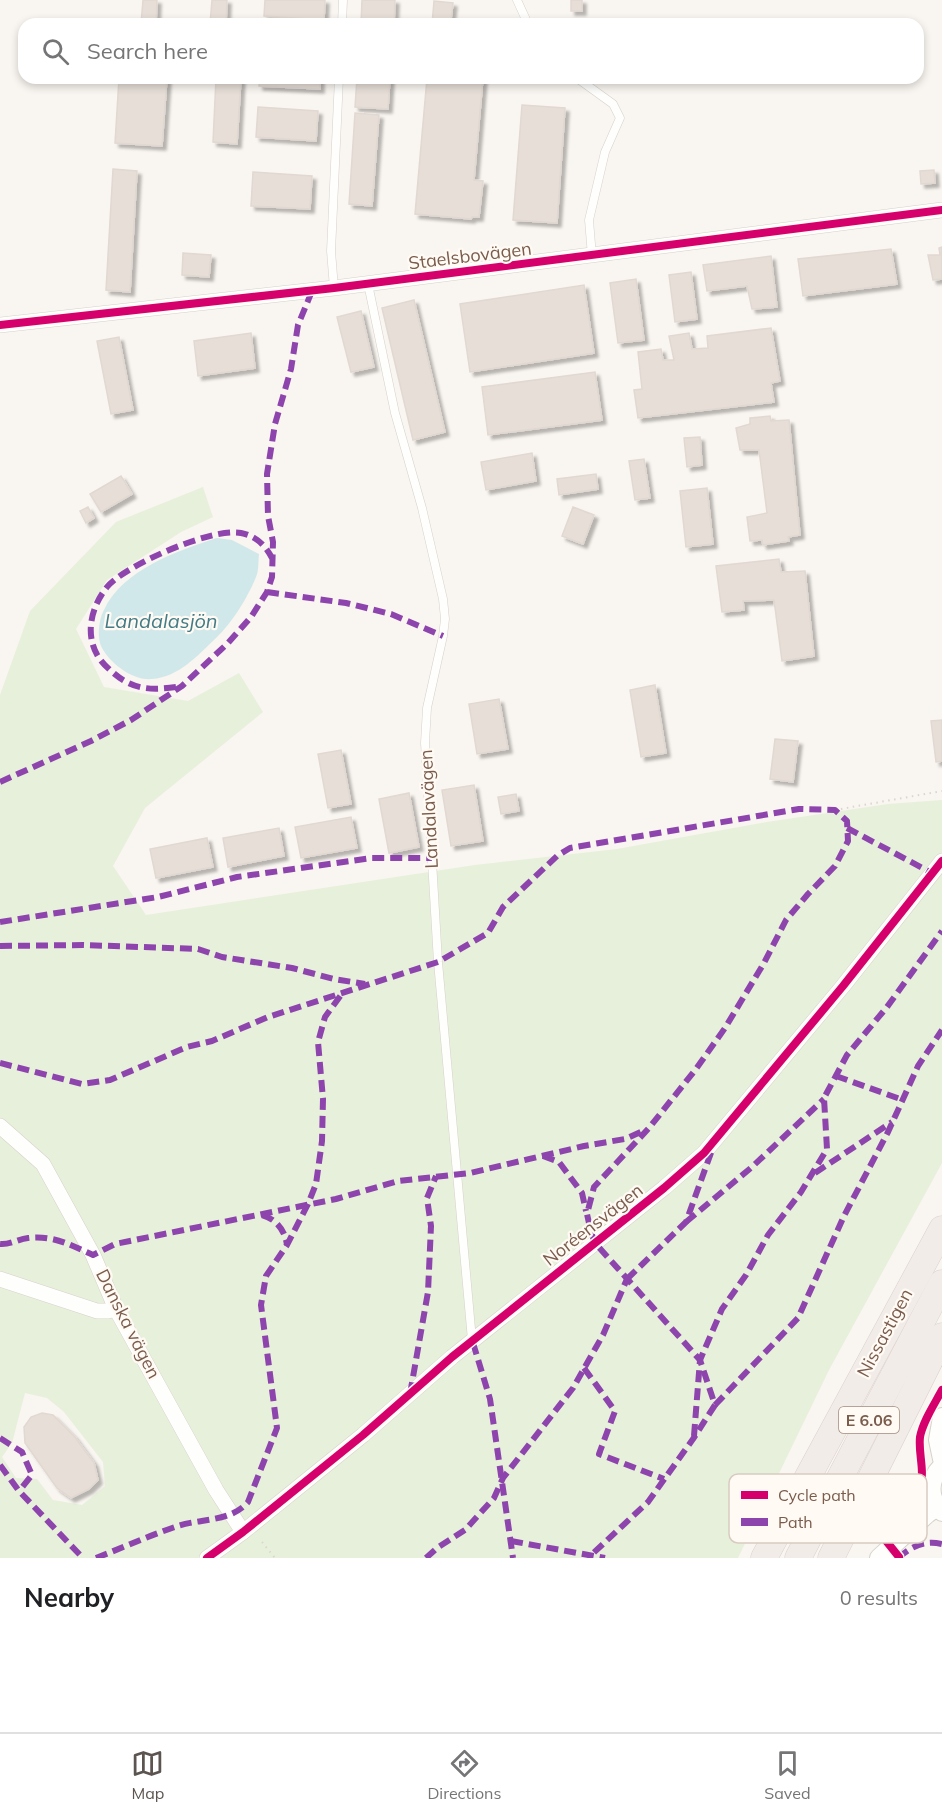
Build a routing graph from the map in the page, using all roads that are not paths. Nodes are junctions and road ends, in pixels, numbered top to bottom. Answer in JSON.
{"nodes":[{"id":1,"x":343,"y":0,"type":"edge"},
{"id":2,"x":517,"y":0,"type":"edge"},
{"id":3,"x":342,"y":18,"type":"edge"},
{"id":4,"x":525,"y":18,"type":"edge"},
{"id":5,"x":339,"y":84,"type":"edge"},
{"id":6,"x":586,"y":84,"type":"edge"},
{"id":7,"x":942,"y":210,"type":"edge"},
{"id":8,"x":592,"y":256,"type":"junction"},
{"id":9,"x":368,"y":284,"type":"junction"},
{"id":10,"x":334,"y":288,"type":"junction"},
{"id":11,"x":0,"y":325,"type":"edge"},
{"id":12,"x":942,"y":861,"type":"edge"},
{"id":13,"x":0,"y":1126,"type":"edge"},
{"id":14,"x":942,"y":1229,"type":"edge"},
{"id":15,"x":0,"y":1279,"type":"edge"},
{"id":16,"x":942,"y":1283,"type":"edge"},
{"id":17,"x":116,"y":1309,"type":"junction"},
{"id":18,"x":942,"y":1336,"type":"edge"},
{"id":19,"x":473,"y":1343,"type":"junction"},
{"id":20,"x":942,"y":1417,"type":"edge"},
{"id":21,"x":942,"y":1459,"type":"edge"},
{"id":22,"x":942,"y":1466,"type":"edge"},
{"id":23,"x":812,"y":1468,"type":"junction"},
{"id":24,"x":809,"y":1474,"type":"edge"},
{"id":25,"x":812,"y":1474,"type":"edge"},
{"id":26,"x":842,"y":1474,"type":"edge"},
{"id":27,"x":873,"y":1474,"type":"edge"},
{"id":28,"x":940,"y":1509,"type":"edge"},
{"id":29,"x":243,"y":1532,"type":"junction"},
{"id":30,"x":772,"y":1543,"type":"edge"},
{"id":31,"x":789,"y":1543,"type":"edge"},
{"id":32,"x":806,"y":1543,"type":"edge"},
{"id":33,"x":838,"y":1543,"type":"edge"},
{"id":34,"x":895,"y":1543,"type":"edge"},
{"id":35,"x":227,"y":1552,"type":"edge"},
{"id":36,"x":207,"y":1558,"type":"edge"},
{"id":37,"x":764,"y":1558,"type":"edge"},
{"id":38,"x":782,"y":1558,"type":"edge"},
{"id":39,"x":798,"y":1558,"type":"edge"},
{"id":40,"x":831,"y":1558,"type":"edge"},
{"id":41,"x":879,"y":1558,"type":"edge"}],
"edges":[{"from":1,"to":3,"type":"lane"},
{"from":2,"to":4,"type":"lane"},
{"from":5,"to":10,"type":"lane"},
{"from":6,"to":8,"type":"lane"},
{"from":7,"to":8,"type":"street","name":"Staelsbovägen"},
{"from":8,"to":9,"type":"street","name":"Staelsbovägen"},
{"from":9,"to":10,"type":"street","name":"Staelsbovägen"},
{"from":9,"to":19,"type":"lane","name":"Landalavägen"},
{"from":10,"to":11,"type":"street","name":"Staelsbovägen"},
{"from":12,"to":19,"type":"street","name":"Noréensvägen"},
{"from":13,"to":17,"type":"street","name":"Danska vägen"},
{"from":14,"to":23,"type":"highway","name":"Nissastigen","number":"E 6.06"},
{"from":15,"to":17,"type":"street"},
{"from":16,"to":26,"type":"highway","number":"E 6.06"},
{"from":17,"to":29,"type":"street","name":"Danska vägen"},
{"from":18,"to":27,"type":"highway","number":"E 6.06"},
{"from":19,"to":29,"type":"street","name":"Noréensvägen"},
{"from":20,"to":21,"type":"street"},
{"from":22,"to":28,"type":"street"},
{"from":23,"to":24,"type":"highway","number":"E 6.06"},
{"from":23,"to":25,"type":"highway"},
{"from":29,"to":35,"type":"street","name":"Noréensvägen"},
{"from":30,"to":37,"type":"highway","number":"E 6.06"},
{"from":31,"to":38,"type":"highway"},
{"from":32,"to":39,"type":"highway","number":"E 6.06"},
{"from":33,"to":40,"type":"highway","number":"E 6.06"},
{"from":34,"to":41,"type":"street"},
{"from":35,"to":36,"type":"street","name":"Noréensvägen"}]}
